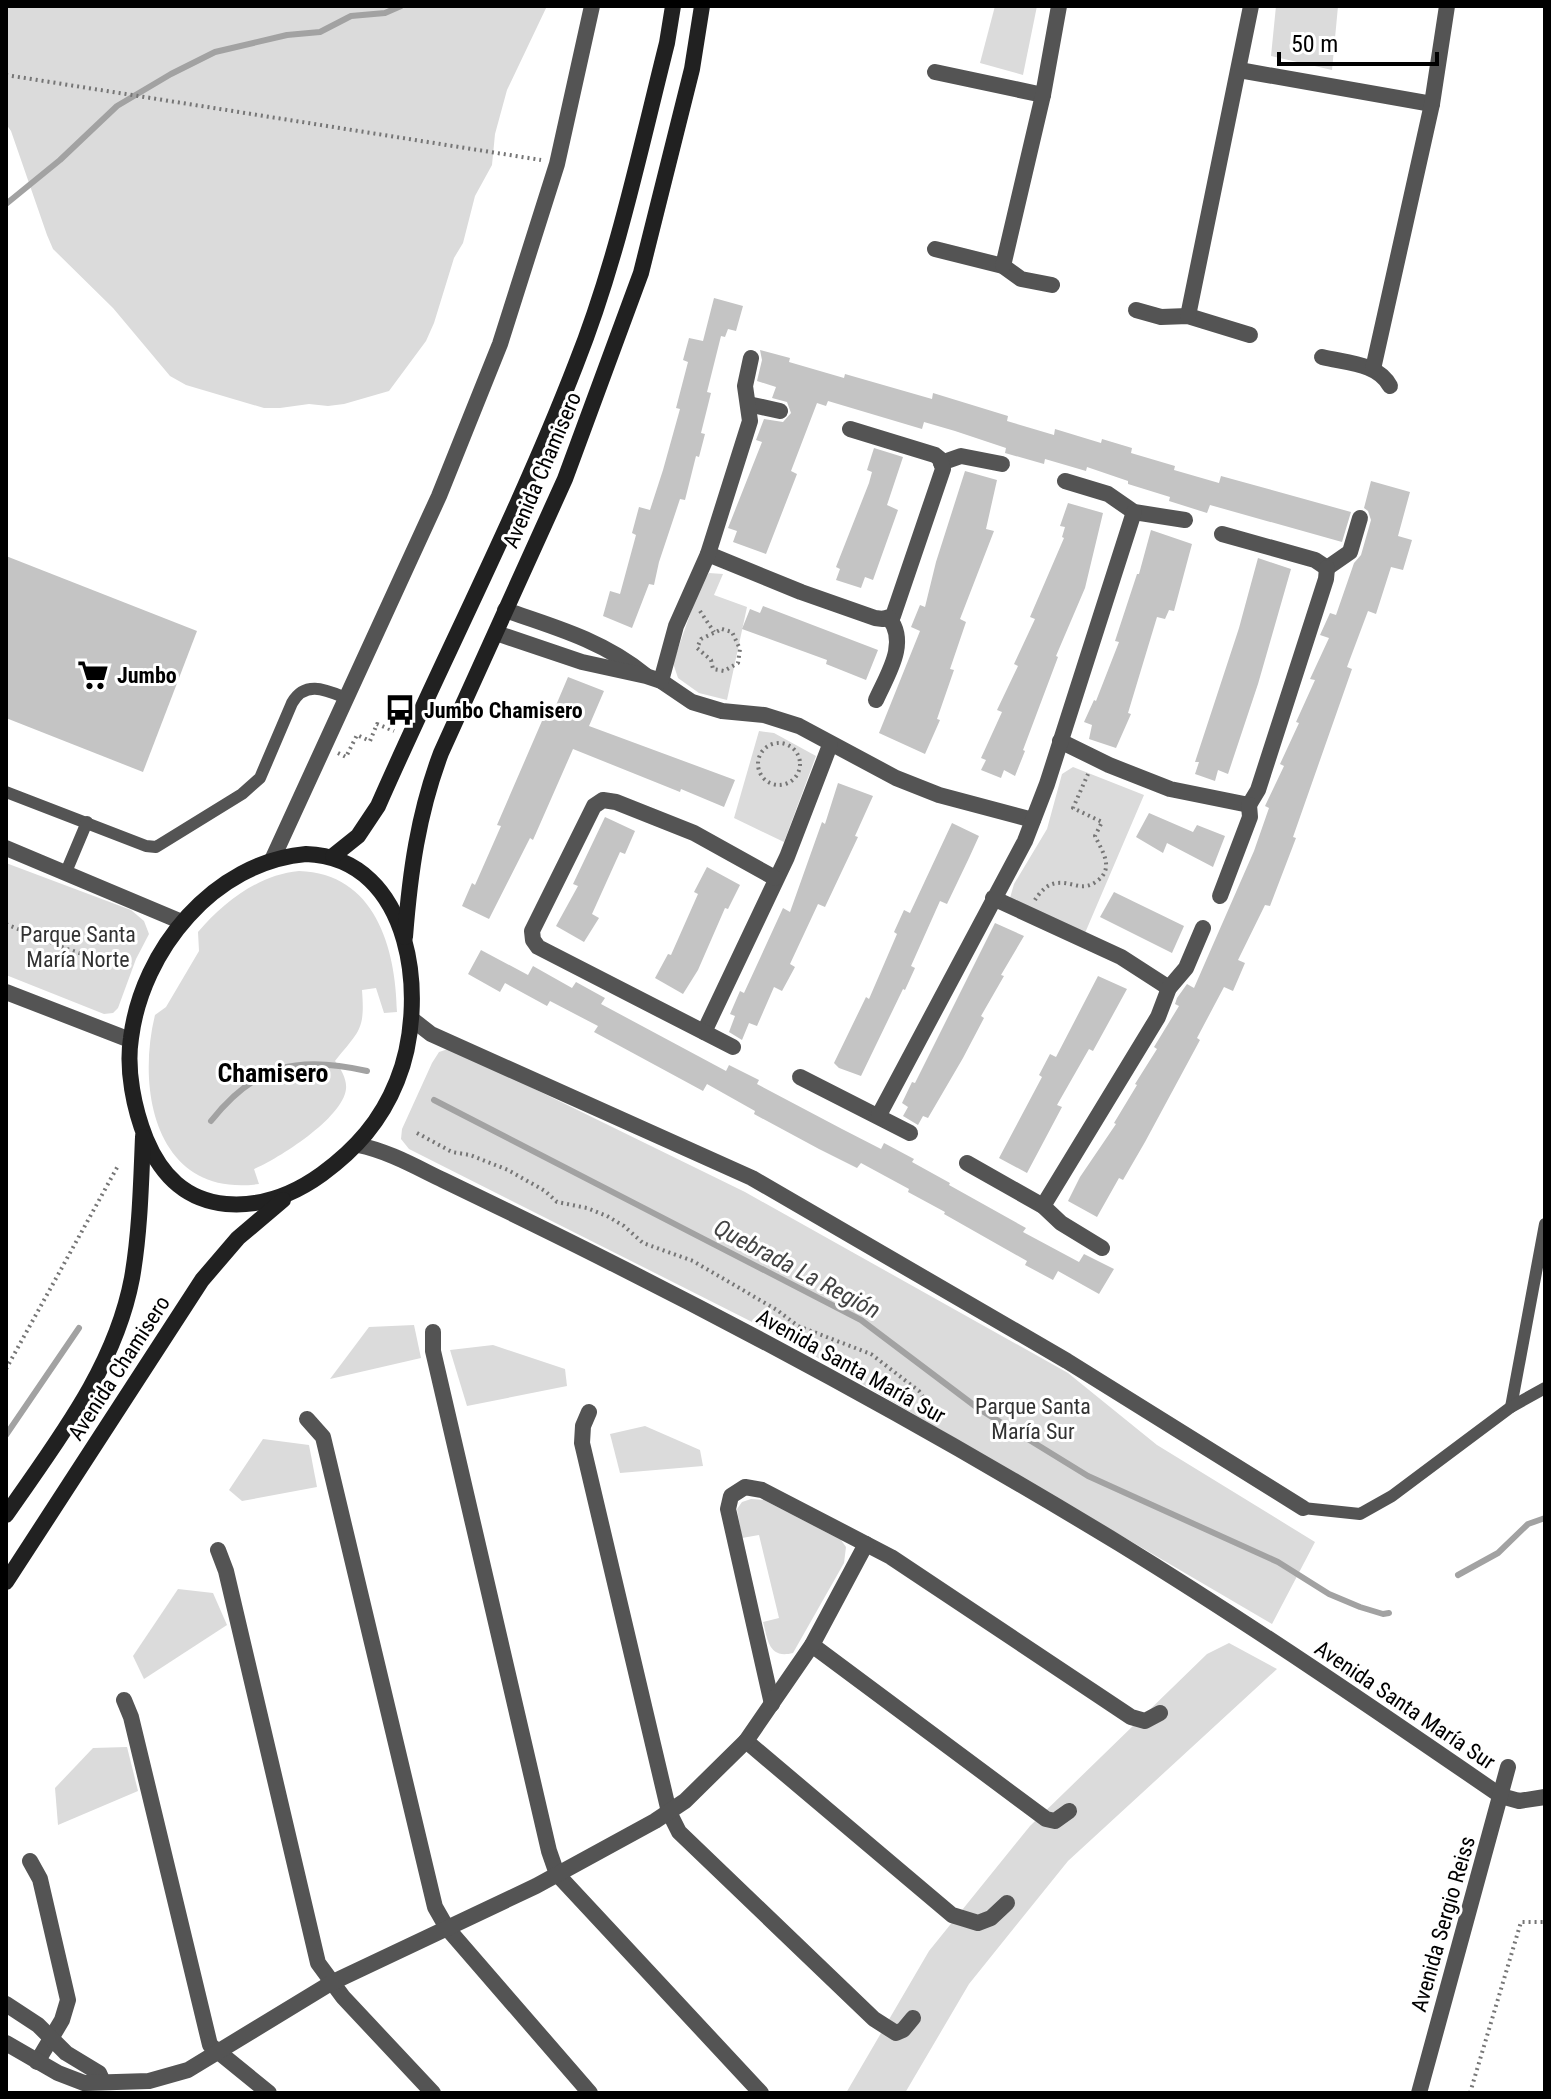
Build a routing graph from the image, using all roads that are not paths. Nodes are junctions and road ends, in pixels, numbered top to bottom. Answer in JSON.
{"nodes":[{"id":1,"x":592,"y":6,"type":"edge"},
{"id":2,"x":673,"y":6,"type":"edge"},
{"id":3,"x":702,"y":6,"type":"edge"},
{"id":4,"x":1059,"y":6,"type":"edge"},
{"id":5,"x":1251,"y":6,"type":"edge"},
{"id":6,"x":1447,"y":6,"type":"edge"},
{"id":7,"x":1239,"y":70,"type":"junction"},
{"id":8,"x":935,"y":72,"type":"dead end"},
{"id":9,"x":1043,"y":95,"type":"junction"},
{"id":10,"x":1432,"y":104,"type":"junction"},
{"id":11,"x":935,"y":249,"type":"dead end"},
{"id":12,"x":1003,"y":266,"type":"junction"},
{"id":13,"x":1052,"y":285,"type":"dead end"},
{"id":14,"x":1136,"y":310,"type":"dead end"},
{"id":15,"x":1188,"y":316,"type":"junction"},
{"id":16,"x":1250,"y":335,"type":"dead end"},
{"id":17,"x":1322,"y":357,"type":"dead end"},
{"id":18,"x":751,"y":358,"type":"dead end"},
{"id":19,"x":1373,"y":369,"type":"junction"},
{"id":20,"x":1390,"y":386,"type":"dead end"},
{"id":21,"x":748,"y":404,"type":"junction"},
{"id":22,"x":780,"y":411,"type":"dead end"},
{"id":23,"x":850,"y":429,"type":"dead end"},
{"id":24,"x":941,"y":463,"type":"junction"},
{"id":25,"x":1002,"y":464,"type":"dead end"},
{"id":26,"x":1065,"y":481,"type":"dead end"},
{"id":27,"x":1134,"y":512,"type":"junction"},
{"id":28,"x":1360,"y":518,"type":"dead end"},
{"id":29,"x":1185,"y":520,"type":"dead end"},
{"id":30,"x":1222,"y":534,"type":"dead end"},
{"id":31,"x":708,"y":554,"type":"junction"},
{"id":32,"x":1327,"y":568,"type":"junction"},
{"id":33,"x":505,"y":610,"type":"junction"},
{"id":34,"x":889,"y":618,"type":"junction"},
{"id":35,"x":496,"y":633,"type":"junction"},
{"id":36,"x":654,"y":678,"type":"junction"},
{"id":37,"x":346,"y":698,"type":"junction"},
{"id":38,"x":876,"y":700,"type":"dead end"},
{"id":39,"x":1060,"y":741,"type":"junction"},
{"id":40,"x":830,"y":745,"type":"junction"},
{"id":41,"x":6,"y":792,"type":"edge"},
{"id":42,"x":1249,"y":805,"type":"junction"},
{"id":43,"x":1033,"y":820,"type":"junction"},
{"id":44,"x":87,"y":822,"type":"junction"},
{"id":45,"x":6,"y":848,"type":"edge"},
{"id":46,"x":333,"y":856,"type":"junction"},
{"id":47,"x":272,"y":860,"type":"junction"},
{"id":48,"x":66,"y":872,"type":"junction"},
{"id":49,"x":775,"y":878,"type":"junction"},
{"id":50,"x":1220,"y":896,"type":"dead end"},
{"id":51,"x":993,"y":898,"type":"junction"},
{"id":52,"x":182,"y":922,"type":"junction"},
{"id":53,"x":1203,"y":928,"type":"dead end"},
{"id":54,"x":405,"y":943,"type":"junction"},
{"id":55,"x":1169,"y":988,"type":"junction"},
{"id":56,"x":6,"y":992,"type":"edge"},
{"id":57,"x":413,"y":1020,"type":"junction"},
{"id":58,"x":704,"y":1032,"type":"junction"},
{"id":59,"x":130,"y":1040,"type":"junction"},
{"id":60,"x":733,"y":1047,"type":"dead end"},
{"id":61,"x":800,"y":1077,"type":"dead end"},
{"id":62,"x":879,"y":1115,"type":"junction"},
{"id":63,"x":143,"y":1131,"type":"junction"},
{"id":64,"x":910,"y":1133,"type":"dead end"},
{"id":65,"x":358,"y":1145,"type":"junction"},
{"id":66,"x":967,"y":1163,"type":"dead end"},
{"id":67,"x":289,"y":1195,"type":"junction"},
{"id":68,"x":1043,"y":1206,"type":"junction"},
{"id":69,"x":1545,"y":1224,"type":"edge"},
{"id":70,"x":1102,"y":1248,"type":"dead end"},
{"id":71,"x":433,"y":1332,"type":"dead end"},
{"id":72,"x":1545,"y":1388,"type":"edge"},
{"id":73,"x":1511,"y":1407,"type":"junction"},
{"id":74,"x":589,"y":1412,"type":"dead end"},
{"id":75,"x":307,"y":1419,"type":"dead end"},
{"id":76,"x":1303,"y":1508,"type":"joint"},
{"id":77,"x":6,"y":1515,"type":"edge"},
{"id":78,"x":866,"y":1544,"type":"junction"},
{"id":79,"x":218,"y":1550,"type":"dead end"},
{"id":80,"x":6,"y":1582,"type":"edge"},
{"id":81,"x":812,"y":1645,"type":"junction"},
{"id":82,"x":124,"y":1700,"type":"dead end"},
{"id":83,"x":772,"y":1704,"type":"junction"},
{"id":84,"x":1160,"y":1713,"type":"dead end"},
{"id":85,"x":746,"y":1741,"type":"junction"},
{"id":86,"x":1508,"y":1767,"type":"dead end"},
{"id":87,"x":1501,"y":1796,"type":"junction"},
{"id":88,"x":1545,"y":1797,"type":"edge"},
{"id":89,"x":1069,"y":1811,"type":"dead end"},
{"id":90,"x":669,"y":1812,"type":"junction"},
{"id":91,"x":30,"y":1861,"type":"dead end"},
{"id":92,"x":557,"y":1874,"type":"junction"},
{"id":93,"x":1007,"y":1903,"type":"dead end"},
{"id":94,"x":447,"y":1928,"type":"junction"},
{"id":95,"x":331,"y":1983,"type":"junction"},
{"id":96,"x":6,"y":2004,"type":"edge"},
{"id":97,"x":913,"y":2018,"type":"dead end"},
{"id":98,"x":51,"y":2038,"type":"junction"},
{"id":99,"x":6,"y":2043,"type":"edge"},
{"id":100,"x":218,"y":2054,"type":"junction"},
{"id":101,"x":37,"y":2062,"type":"junction"},
{"id":102,"x":112,"y":2086,"type":"edge"},
{"id":103,"x":269,"y":2093,"type":"edge"},
{"id":104,"x":433,"y":2093,"type":"edge"},
{"id":105,"x":590,"y":2093,"type":"edge"},
{"id":106,"x":761,"y":2093,"type":"edge"},
{"id":107,"x":1419,"y":2093,"type":"edge"}],
"edges":[{"from":1,"to":37,"type":"street"},
{"from":2,"to":46,"type":"street","name":"Avenida Chamisero"},
{"from":3,"to":33,"type":"street","name":"Avenida Chamisero"},
{"from":4,"to":9,"type":"street"},
{"from":5,"to":7,"type":"street"},
{"from":6,"to":10,"type":"street"},
{"from":7,"to":10,"type":"street"},
{"from":7,"to":15,"type":"street"},
{"from":8,"to":9,"type":"street"},
{"from":9,"to":12,"type":"street"},
{"from":10,"to":19,"type":"street"},
{"from":11,"to":12,"type":"street"},
{"from":12,"to":13,"type":"street"},
{"from":14,"to":15,"type":"street"},
{"from":15,"to":16,"type":"street"},
{"from":17,"to":19,"type":"street"},
{"from":18,"to":21,"type":"street"},
{"from":19,"to":20,"type":"street"},
{"from":21,"to":22,"type":"street"},
{"from":21,"to":31,"type":"street"},
{"from":23,"to":24,"type":"street"},
{"from":24,"to":25,"type":"street"},
{"from":24,"to":34,"type":"street"},
{"from":26,"to":27,"type":"street"},
{"from":27,"to":29,"type":"street"},
{"from":27,"to":39,"type":"street"},
{"from":28,"to":32,"type":"street"},
{"from":30,"to":32,"type":"street"},
{"from":31,"to":34,"type":"street"},
{"from":31,"to":36,"type":"street"},
{"from":32,"to":42,"type":"street"},
{"from":33,"to":35,"type":"street","name":"Avenida Chamisero"},
{"from":33,"to":36,"type":"street"},
{"from":34,"to":38,"type":"street"},
{"from":35,"to":36,"type":"street"},
{"from":35,"to":54,"type":"street","name":"Avenida Chamisero"},
{"from":36,"to":40,"type":"street"},
{"from":37,"to":44,"type":"lane"},
{"from":37,"to":47,"type":"street"},
{"from":39,"to":42,"type":"street"},
{"from":39,"to":43,"type":"street"},
{"from":40,"to":43,"type":"street"},
{"from":40,"to":49,"type":"street"},
{"from":41,"to":44,"type":"lane"},
{"from":42,"to":50,"type":"street"},
{"from":43,"to":51,"type":"street"},
{"from":44,"to":48,"type":"lane"},
{"from":45,"to":48,"type":"street"},
{"from":46,"to":47,"type":"street"},
{"from":46,"to":54,"type":"street"},
{"from":47,"to":52,"type":"street"},
{"from":48,"to":52,"type":"street"},
{"from":49,"to":58,"type":"street"},
{"from":49,"to":58,"type":"street"},
{"from":51,"to":55,"type":"street"},
{"from":51,"to":62,"type":"street"},
{"from":52,"to":59,"type":"street"},
{"from":53,"to":55,"type":"street"},
{"from":54,"to":57,"type":"street"},
{"from":55,"to":68,"type":"street"},
{"from":56,"to":59,"type":"street"},
{"from":57,"to":65,"type":"street"},
{"from":57,"to":76,"type":"street"},
{"from":58,"to":60,"type":"street"},
{"from":59,"to":63,"type":"street"},
{"from":61,"to":62,"type":"street"},
{"from":62,"to":64,"type":"street"},
{"from":63,"to":67,"type":"street"},
{"from":63,"to":77,"type":"street","name":"Avenida Chamisero"},
{"from":65,"to":67,"type":"street"},
{"from":65,"to":87,"type":"street","name":"Avenida Santa María Sur"},
{"from":66,"to":68,"type":"street"},
{"from":67,"to":80,"type":"street","name":"Avenida Chamisero"},
{"from":68,"to":70,"type":"street"},
{"from":69,"to":73,"type":"lane"},
{"from":71,"to":92,"type":"street"},
{"from":72,"to":73,"type":"lane"},
{"from":73,"to":76,"type":"lane"},
{"from":74,"to":90,"type":"street"},
{"from":75,"to":94,"type":"street"},
{"from":78,"to":81,"type":"street"},
{"from":78,"to":83,"type":"street"},
{"from":78,"to":84,"type":"street"},
{"from":79,"to":95,"type":"street"},
{"from":81,"to":83,"type":"street"},
{"from":81,"to":89,"type":"street"},
{"from":82,"to":100,"type":"street"},
{"from":83,"to":85,"type":"street"},
{"from":85,"to":90,"type":"street"},
{"from":85,"to":93,"type":"street"},
{"from":86,"to":87,"type":"street","name":"Avenida Sergio Reiss"},
{"from":87,"to":88,"type":"street"},
{"from":87,"to":107,"type":"street","name":"Avenida Sergio Reiss"},
{"from":90,"to":92,"type":"street"},
{"from":90,"to":97,"type":"street"},
{"from":91,"to":98,"type":"street"},
{"from":92,"to":94,"type":"street"},
{"from":92,"to":106,"type":"street"},
{"from":94,"to":95,"type":"street"},
{"from":94,"to":105,"type":"street"},
{"from":95,"to":100,"type":"street"},
{"from":95,"to":104,"type":"street"},
{"from":96,"to":98,"type":"street"},
{"from":98,"to":101,"type":"street"},
{"from":98,"to":102,"type":"street"},
{"from":99,"to":101,"type":"street"},
{"from":100,"to":102,"type":"street"},
{"from":100,"to":103,"type":"street"},
{"from":101,"to":102,"type":"street"}]}
